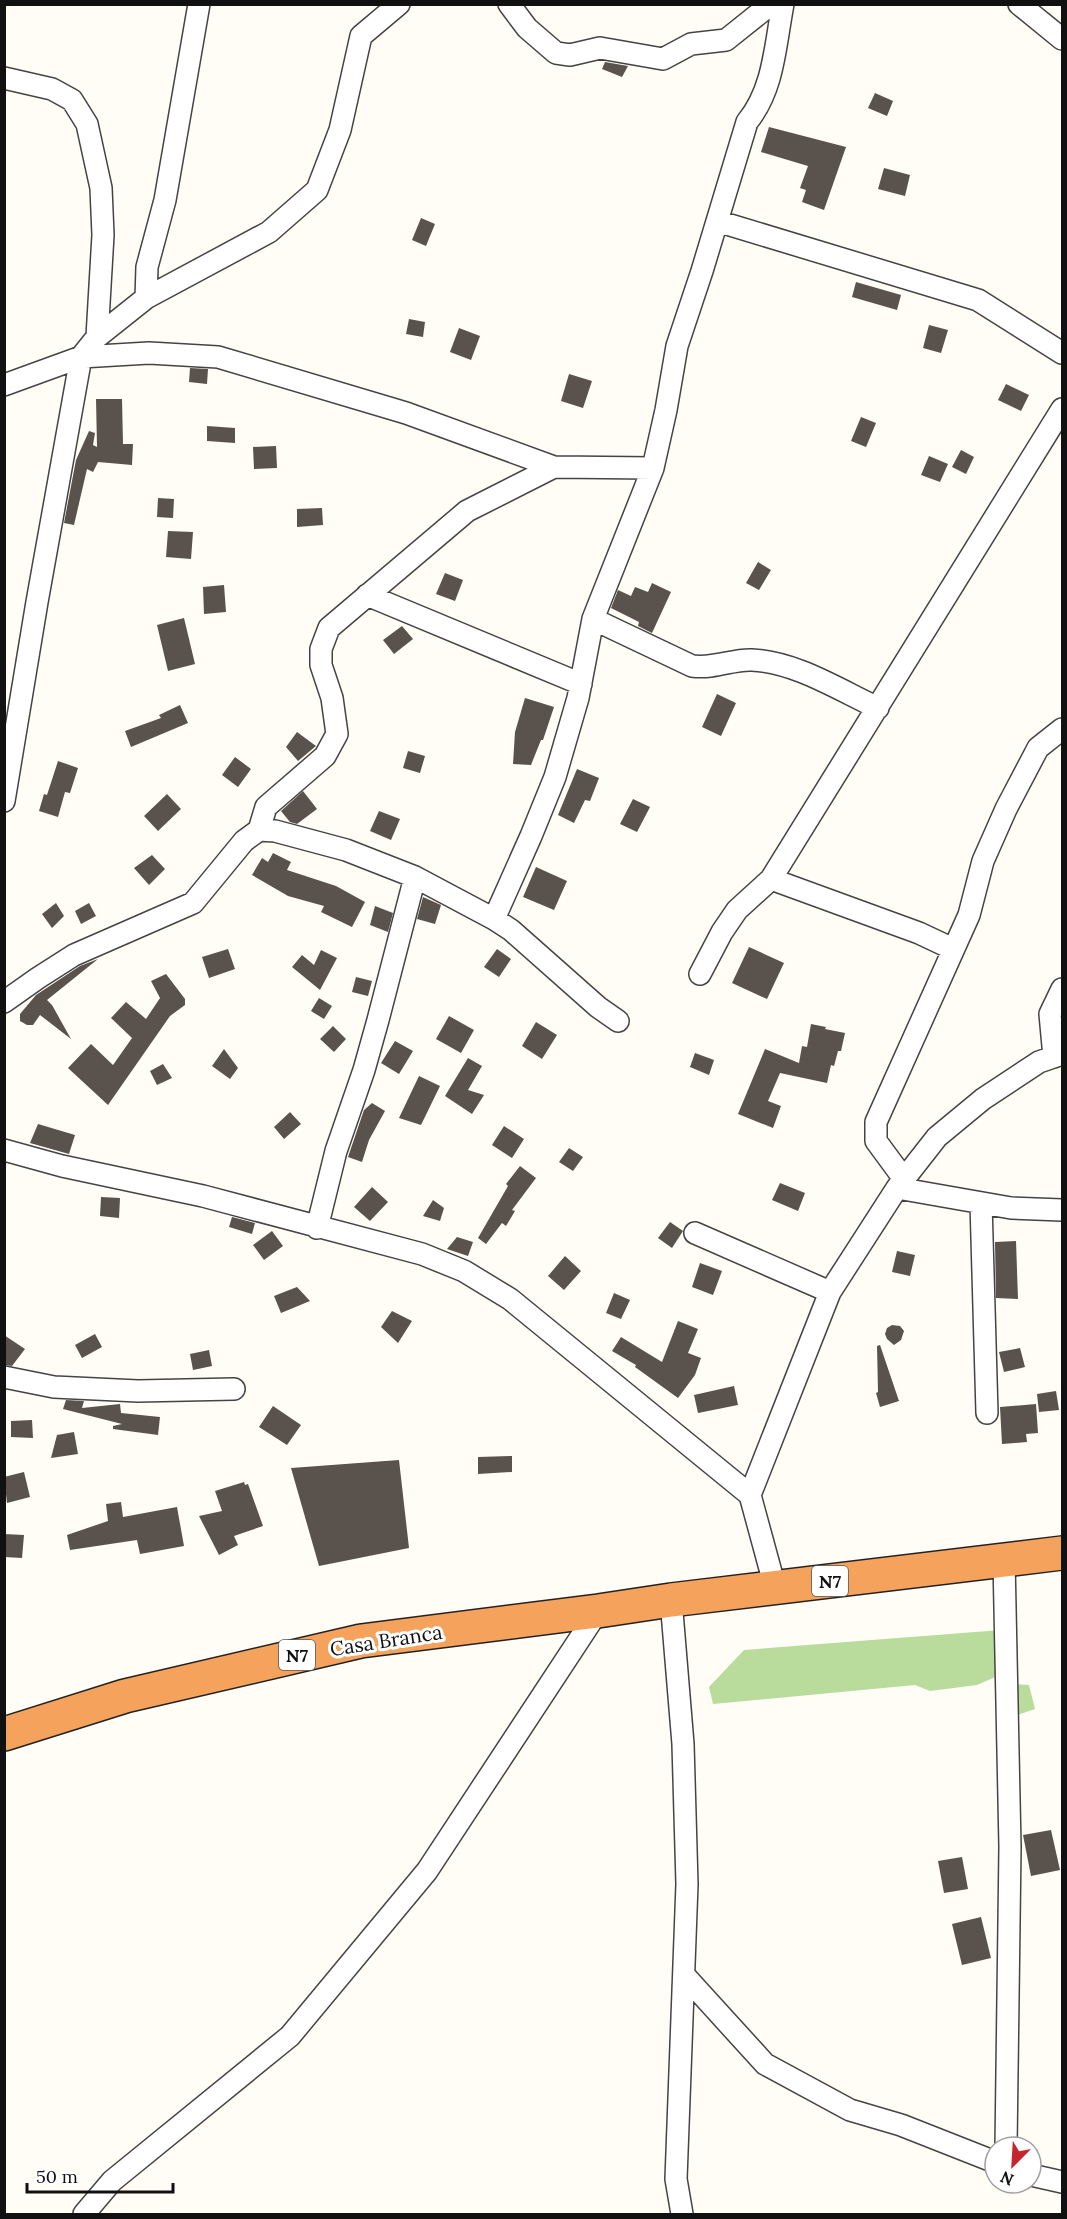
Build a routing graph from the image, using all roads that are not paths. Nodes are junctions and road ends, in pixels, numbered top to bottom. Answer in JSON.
{"nodes":[{"id":1,"x":199,"y":4,"type":"edge"},
{"id":2,"x":399,"y":4,"type":"edge"},
{"id":3,"x":509,"y":4,"type":"edge"},
{"id":4,"x":771,"y":4,"type":"edge"},
{"id":5,"x":783,"y":4,"type":"edge"},
{"id":6,"x":1019,"y":4,"type":"edge"},
{"id":7,"x":1062,"y":39,"type":"edge"},
{"id":8,"x":4,"y":78,"type":"edge"},
{"id":9,"x":717,"y":221,"type":"junction"},
{"id":10,"x":146,"y":298,"type":"junction"},
{"id":11,"x":97,"y":337,"type":"junction"},
{"id":12,"x":1062,"y":353,"type":"edge"},
{"id":13,"x":81,"y":357,"type":"junction"},
{"id":14,"x":4,"y":385,"type":"edge"},
{"id":15,"x":1062,"y":409,"type":"edge"},
{"id":16,"x":554,"y":467,"type":"junction"},
{"id":17,"x":653,"y":468,"type":"junction"},
{"id":18,"x":367,"y":595,"type":"junction"},
{"id":19,"x":593,"y":619,"type":"junction"},
{"id":20,"x":581,"y":684,"type":"junction"},
{"id":21,"x":878,"y":708,"type":"junction"},
{"id":22,"x":1062,"y":729,"type":"edge"},
{"id":23,"x":4,"y":801,"type":"edge"},
{"id":24,"x":259,"y":830,"type":"junction"},
{"id":25,"x":415,"y":877,"type":"junction"},
{"id":26,"x":771,"y":879,"type":"junction"},
{"id":27,"x":494,"y":919,"type":"junction"},
{"id":28,"x":953,"y":949,"type":"junction"},
{"id":29,"x":700,"y":974,"type":"dead end"},
{"id":30,"x":1062,"y":988,"type":"edge"},
{"id":31,"x":4,"y":1002,"type":"edge"},
{"id":32,"x":618,"y":1021,"type":"dead end"},
{"id":33,"x":1058,"y":1056,"type":"edge"},
{"id":34,"x":4,"y":1150,"type":"edge"},
{"id":35,"x":900,"y":1184,"type":"junction"},
{"id":36,"x":981,"y":1203,"type":"junction"},
{"id":37,"x":1062,"y":1210,"type":"edge"},
{"id":38,"x":317,"y":1228,"type":"junction"},
{"id":39,"x":695,"y":1233,"type":"dead end"},
{"id":40,"x":830,"y":1292,"type":"junction"},
{"id":41,"x":4,"y":1377,"type":"edge"},
{"id":42,"x":234,"y":1389,"type":"dead end"},
{"id":43,"x":987,"y":1413,"type":"dead end"},
{"id":44,"x":750,"y":1495,"type":"junction"},
{"id":45,"x":1056,"y":1558,"type":"edge"},
{"id":46,"x":1004,"y":1560,"type":"junction"},
{"id":47,"x":775,"y":1587,"type":"junction"},
{"id":48,"x":671,"y":1600,"type":"junction"},
{"id":49,"x":598,"y":1611,"type":"junction"},
{"id":50,"x":4,"y":1734,"type":"edge"},
{"id":51,"x":685,"y":1976,"type":"junction"},
{"id":52,"x":1006,"y":2135,"type":"edge"},
{"id":53,"x":983,"y":2157,"type":"edge"},
{"id":54,"x":1043,"y":2178,"type":"edge"},
{"id":55,"x":1062,"y":2182,"type":"edge"},
{"id":56,"x":84,"y":2214,"type":"edge"},
{"id":57,"x":682,"y":2214,"type":"edge"}],
"edges":[{"from":1,"to":10,"type":"street"},
{"from":2,"to":10,"type":"street"},
{"from":3,"to":4,"type":"street"},
{"from":5,"to":9,"type":"street"},
{"from":6,"to":7,"type":"street"},
{"from":8,"to":11,"type":"street"},
{"from":9,"to":12,"type":"street"},
{"from":9,"to":17,"type":"street"},
{"from":10,"to":11,"type":"street"},
{"from":11,"to":13,"type":"street"},
{"from":13,"to":14,"type":"street"},
{"from":13,"to":16,"type":"street"},
{"from":13,"to":23,"type":"street"},
{"from":15,"to":21,"type":"street"},
{"from":16,"to":17,"type":"street"},
{"from":16,"to":18,"type":"street"},
{"from":17,"to":19,"type":"street"},
{"from":18,"to":20,"type":"street"},
{"from":18,"to":24,"type":"street"},
{"from":19,"to":20,"type":"street"},
{"from":19,"to":21,"type":"street"},
{"from":20,"to":27,"type":"street"},
{"from":21,"to":26,"type":"street"},
{"from":22,"to":28,"type":"street"},
{"from":24,"to":25,"type":"street"},
{"from":24,"to":31,"type":"street"},
{"from":25,"to":27,"type":"street"},
{"from":25,"to":38,"type":"street"},
{"from":26,"to":28,"type":"street"},
{"from":26,"to":29,"type":"street"},
{"from":27,"to":32,"type":"street"},
{"from":28,"to":35,"type":"street"},
{"from":30,"to":33,"type":"street"},
{"from":33,"to":35,"type":"street"},
{"from":34,"to":38,"type":"street"},
{"from":35,"to":36,"type":"street"},
{"from":35,"to":40,"type":"street"},
{"from":36,"to":37,"type":"street"},
{"from":36,"to":43,"type":"street"},
{"from":38,"to":44,"type":"street"},
{"from":39,"to":40,"type":"street"},
{"from":40,"to":44,"type":"street"},
{"from":41,"to":42,"type":"street"},
{"from":44,"to":47,"type":"street"},
{"from":45,"to":46,"type":"highway","number":"N7"},
{"from":46,"to":47,"type":"highway","number":"N7"},
{"from":46,"to":52,"type":"street"},
{"from":47,"to":48,"type":"highway","number":"N7"},
{"from":48,"to":49,"type":"highway","number":"N7"},
{"from":48,"to":51,"type":"street"},
{"from":49,"to":50,"type":"highway","name":"Casa Branca","number":"N7"},
{"from":49,"to":56,"type":"street"},
{"from":51,"to":53,"type":"street"},
{"from":51,"to":57,"type":"street"},
{"from":54,"to":55,"type":"street"}]}
